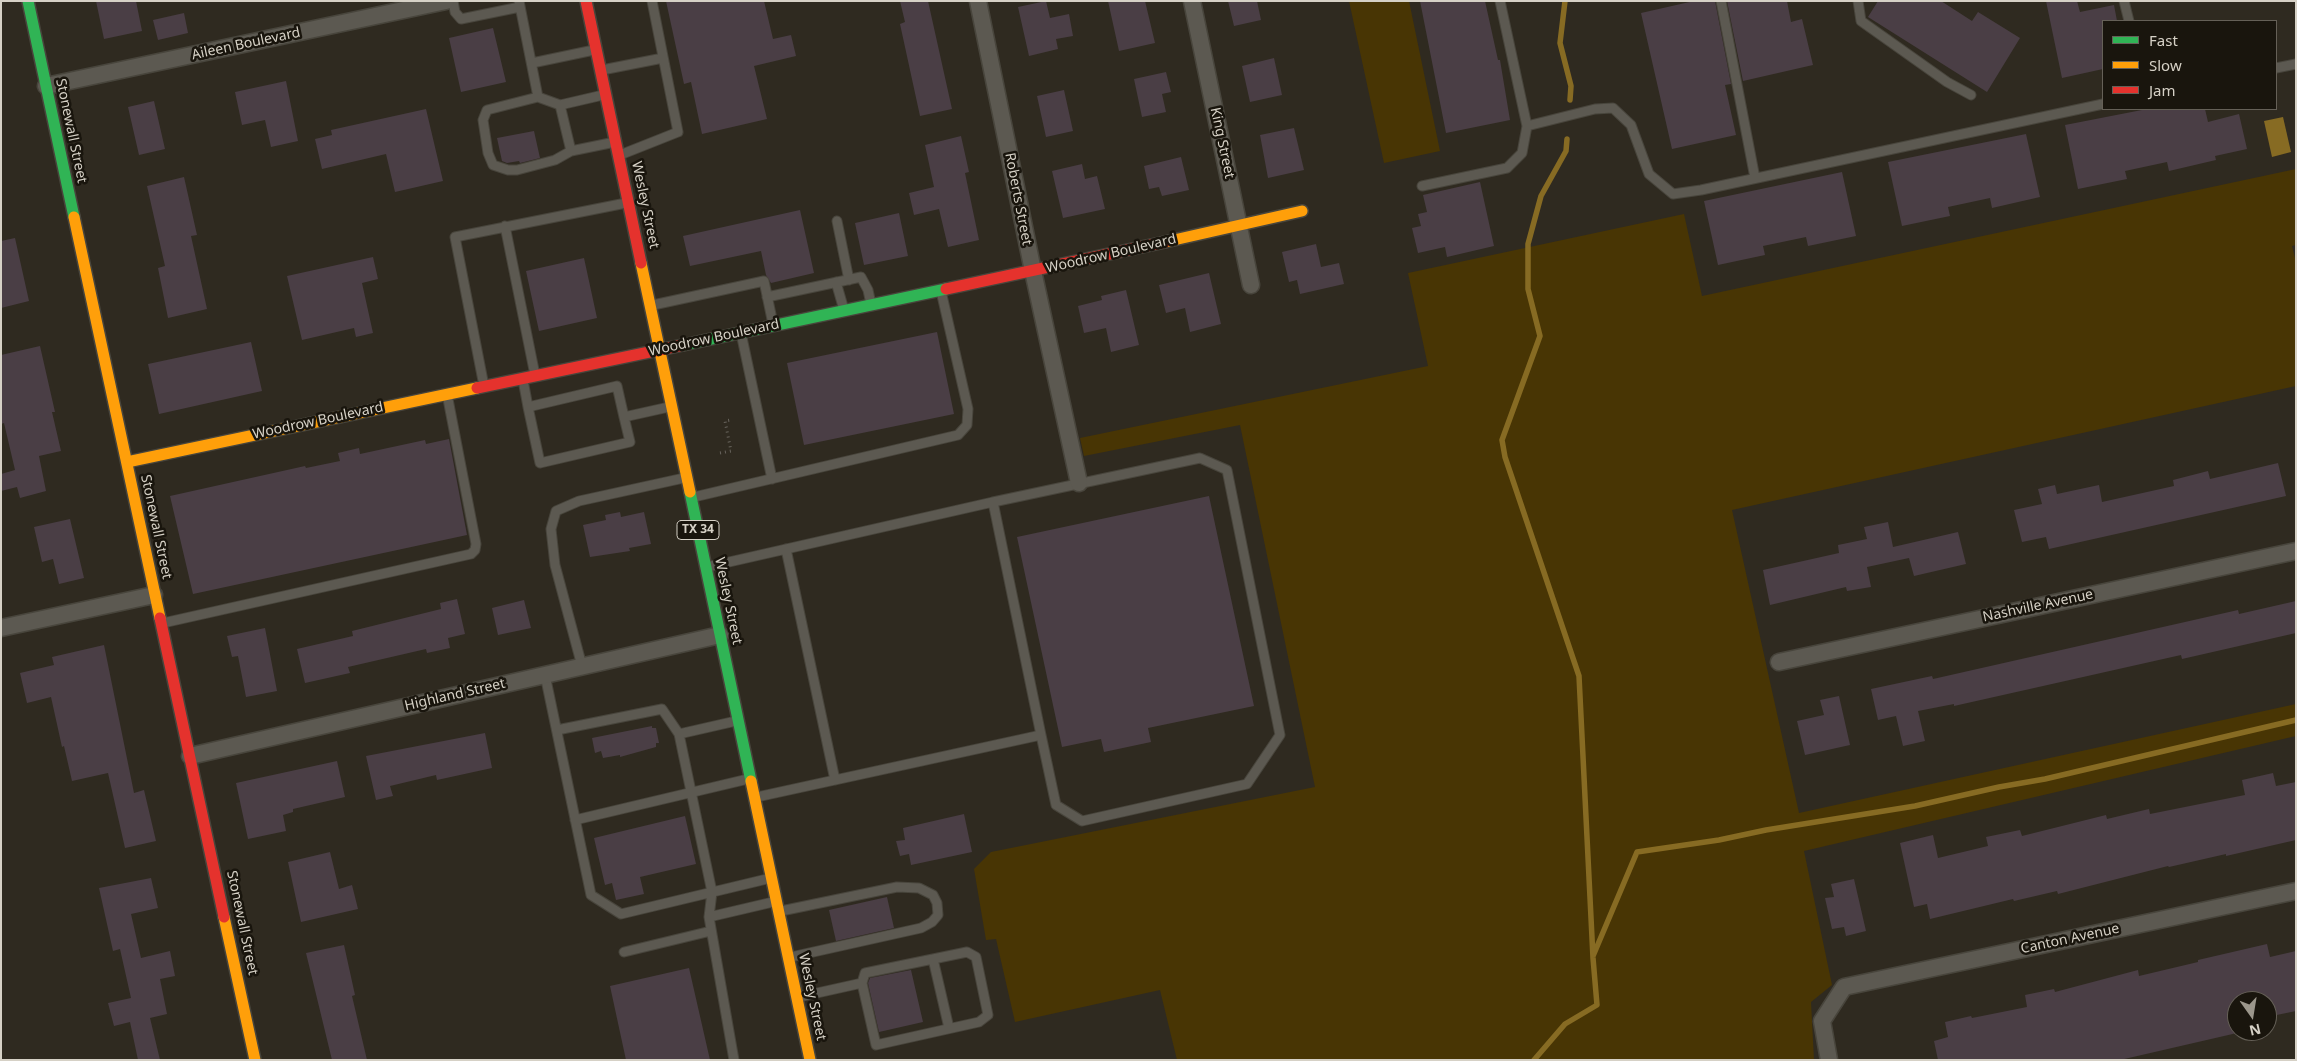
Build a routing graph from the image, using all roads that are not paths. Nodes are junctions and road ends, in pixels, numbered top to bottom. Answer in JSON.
{"nodes":[{"id":1,"x":28,"y":1,"type":"edge"},
{"id":2,"x":446,"y":1,"type":"edge"},
{"id":3,"x":453,"y":1,"type":"edge"},
{"id":4,"x":586,"y":1,"type":"edge"},
{"id":5,"x":652,"y":1,"type":"edge"},
{"id":6,"x":978,"y":1,"type":"edge"},
{"id":7,"x":1192,"y":1,"type":"edge"},
{"id":8,"x":1500,"y":1,"type":"edge"},
{"id":9,"x":1721,"y":1,"type":"edge"},
{"id":10,"x":1858,"y":1,"type":"edge"},
{"id":11,"x":2124,"y":1,"type":"edge"},
{"id":12,"x":520,"y":4,"type":"edge"},
{"id":13,"x":2129,"y":20,"type":"edge"},
{"id":14,"x":597,"y":50,"type":"junction"},
{"id":15,"x":663,"y":58,"type":"junction"},
{"id":16,"x":532,"y":63,"type":"junction"},
{"id":17,"x":2296,"y":64,"type":"edge"},
{"id":18,"x":2277,"y":68,"type":"edge"},
{"id":19,"x":601,"y":70,"type":"junction"},
{"id":20,"x":46,"y":86,"type":"junction"},
{"id":21,"x":606,"y":94,"type":"junction"},
{"id":22,"x":1971,"y":95,"type":"dead end"},
{"id":23,"x":538,"y":97,"type":"junction"},
{"id":24,"x":2102,"y":104,"type":"edge"},
{"id":25,"x":560,"y":105,"type":"junction"},
{"id":26,"x":1527,"y":126,"type":"junction"},
{"id":27,"x":616,"y":142,"type":"junction"},
{"id":28,"x":571,"y":151,"type":"junction"},
{"id":29,"x":619,"y":156,"type":"junction"},
{"id":30,"x":1755,"y":178,"type":"junction"},
{"id":31,"x":1422,"y":186,"type":"dead end"},
{"id":32,"x":629,"y":202,"type":"junction"},
{"id":33,"x":1302,"y":211,"type":"dead end"},
{"id":34,"x":836,"y":221,"type":"dead end"},
{"id":35,"x":1239,"y":224,"type":"junction"},
{"id":36,"x":505,"y":226,"type":"junction"},
{"id":37,"x":1033,"y":271,"type":"junction"},
{"id":38,"x":849,"y":280,"type":"junction"},
{"id":39,"x":836,"y":282,"type":"junction"},
{"id":40,"x":1251,"y":285,"type":"dead end"},
{"id":41,"x":941,"y":290,"type":"junction"},
{"id":42,"x":767,"y":297,"type":"junction"},
{"id":43,"x":871,"y":305,"type":"junction"},
{"id":44,"x":651,"y":306,"type":"junction"},
{"id":45,"x":844,"y":310,"type":"junction"},
{"id":46,"x":773,"y":325,"type":"junction"},
{"id":47,"x":741,"y":332,"type":"junction"},
{"id":48,"x":660,"y":349,"type":"junction"},
{"id":49,"x":535,"y":375,"type":"junction"},
{"id":50,"x":522,"y":378,"type":"junction"},
{"id":51,"x":484,"y":386,"type":"junction"},
{"id":52,"x":446,"y":394,"type":"junction"},
{"id":53,"x":672,"y":406,"type":"junction"},
{"id":54,"x":528,"y":407,"type":"junction"},
{"id":55,"x":624,"y":417,"type":"junction"},
{"id":56,"x":127,"y":462,"type":"junction"},
{"id":57,"x":687,"y":477,"type":"junction"},
{"id":58,"x":772,"y":479,"type":"junction"},
{"id":59,"x":1079,"y":483,"type":"junction"},
{"id":60,"x":691,"y":498,"type":"junction"},
{"id":61,"x":993,"y":502,"type":"junction"},
{"id":62,"x":786,"y":549,"type":"junction"},
{"id":63,"x":2296,"y":551,"type":"edge"},
{"id":64,"x":706,"y":567,"type":"junction"},
{"id":65,"x":154,"y":595,"type":"junction"},
{"id":66,"x":161,"y":623,"type":"junction"},
{"id":67,"x":1,"y":628,"type":"edge"},
{"id":68,"x":720,"y":635,"type":"junction"},
{"id":69,"x":1779,"y":662,"type":"dead end"},
{"id":70,"x":582,"y":666,"type":"junction"},
{"id":71,"x":545,"y":675,"type":"junction"},
{"id":72,"x":738,"y":720,"type":"junction"},
{"id":73,"x":557,"y":730,"type":"junction"},
{"id":74,"x":678,"y":734,"type":"junction"},
{"id":75,"x":1041,"y":735,"type":"junction"},
{"id":76,"x":190,"y":756,"type":"junction"},
{"id":77,"x":750,"y":778,"type":"junction"},
{"id":78,"x":835,"y":780,"type":"junction"},
{"id":79,"x":691,"y":792,"type":"junction"},
{"id":80,"x":754,"y":797,"type":"junction"},
{"id":81,"x":576,"y":820,"type":"junction"},
{"id":82,"x":771,"y":878,"type":"junction"},
{"id":83,"x":2296,"y":890,"type":"edge"},
{"id":84,"x":712,"y":892,"type":"junction"},
{"id":85,"x":777,"y":906,"type":"junction"},
{"id":86,"x":709,"y":918,"type":"junction"},
{"id":87,"x":711,"y":931,"type":"junction"},
{"id":88,"x":624,"y":952,"type":"dead end"},
{"id":89,"x":788,"y":957,"type":"junction"},
{"id":90,"x":933,"y":959,"type":"junction"},
{"id":91,"x":862,"y":983,"type":"junction"},
{"id":92,"x":797,"y":998,"type":"junction"},
{"id":93,"x":949,"y":1028,"type":"junction"},
{"id":94,"x":255,"y":1060,"type":"edge"},
{"id":95,"x":734,"y":1060,"type":"edge"},
{"id":96,"x":810,"y":1060,"type":"edge"},
{"id":97,"x":1829,"y":1060,"type":"edge"}],
"edges":[{"from":1,"to":20,"type":"street","name":"Stonewall Street"},
{"from":2,"to":20,"type":"street","name":"Aileen Boulevard"},
{"from":3,"to":12,"type":"lane"},
{"from":4,"to":14,"type":"street","name":"Wesley Street","number":"TX 34"},
{"from":5,"to":15,"type":"lane"},
{"from":6,"to":37,"type":"street","name":"Roberts Street"},
{"from":7,"to":35,"type":"street","name":"King Street"},
{"from":8,"to":26,"type":"lane"},
{"from":9,"to":30,"type":"lane"},
{"from":10,"to":22,"type":"lane"},
{"from":11,"to":13,"type":"lane"},
{"from":12,"to":16,"type":"lane"},
{"from":14,"to":16,"type":"lane"},
{"from":14,"to":19,"type":"street","name":"Wesley Street","number":"TX 34"},
{"from":15,"to":19,"type":"lane"},
{"from":15,"to":29,"type":"lane"},
{"from":16,"to":23,"type":"lane"},
{"from":17,"to":18,"type":"lane"},
{"from":19,"to":21,"type":"street","name":"Wesley Street","number":"TX 34"},
{"from":20,"to":56,"type":"street","name":"Stonewall Street"},
{"from":21,"to":25,"type":"lane"},
{"from":21,"to":27,"type":"street","name":"Wesley Street","number":"TX 34"},
{"from":23,"to":25,"type":"lane"},
{"from":23,"to":28,"type":"lane"},
{"from":24,"to":30,"type":"lane"},
{"from":25,"to":28,"type":"lane"},
{"from":26,"to":30,"type":"lane"},
{"from":26,"to":31,"type":"lane"},
{"from":27,"to":28,"type":"lane"},
{"from":27,"to":29,"type":"street","name":"Wesley Street","number":"TX 34"},
{"from":29,"to":32,"type":"street","name":"Wesley Street","number":"TX 34"},
{"from":32,"to":36,"type":"lane"},
{"from":32,"to":44,"type":"street","name":"Wesley Street","number":"TX 34"},
{"from":33,"to":35,"type":"street","name":"Woodrow Boulevard"},
{"from":34,"to":38,"type":"lane"},
{"from":35,"to":37,"type":"street","name":"Woodrow Boulevard"},
{"from":35,"to":40,"type":"street","name":"King Street"},
{"from":36,"to":49,"type":"lane"},
{"from":36,"to":51,"type":"lane"},
{"from":37,"to":41,"type":"street","name":"Woodrow Boulevard"},
{"from":37,"to":59,"type":"street","name":"Roberts Street"},
{"from":38,"to":39,"type":"lane"},
{"from":38,"to":43,"type":"lane"},
{"from":39,"to":42,"type":"lane"},
{"from":39,"to":45,"type":"lane"},
{"from":41,"to":43,"type":"street","name":"Woodrow Boulevard"},
{"from":41,"to":58,"type":"lane"},
{"from":42,"to":44,"type":"lane"},
{"from":42,"to":46,"type":"lane"},
{"from":43,"to":45,"type":"street","name":"Woodrow Boulevard"},
{"from":44,"to":48,"type":"street","name":"Wesley Street","number":"TX 34"},
{"from":45,"to":46,"type":"street","name":"Woodrow Boulevard"},
{"from":46,"to":47,"type":"street","name":"Woodrow Boulevard"},
{"from":47,"to":48,"type":"street","name":"Woodrow Boulevard"},
{"from":47,"to":58,"type":"lane"},
{"from":48,"to":49,"type":"street","name":"Woodrow Boulevard"},
{"from":48,"to":53,"type":"street","name":"Wesley Street","number":"TX 34"},
{"from":49,"to":50,"type":"street","name":"Woodrow Boulevard"},
{"from":50,"to":51,"type":"street","name":"Woodrow Boulevard"},
{"from":50,"to":54,"type":"lane"},
{"from":51,"to":52,"type":"street","name":"Woodrow Boulevard"},
{"from":52,"to":56,"type":"street","name":"Woodrow Boulevard"},
{"from":52,"to":66,"type":"lane"},
{"from":53,"to":55,"type":"lane"},
{"from":53,"to":57,"type":"street","name":"Wesley Street","number":"TX 34"},
{"from":54,"to":55,"type":"lane"},
{"from":54,"to":55,"type":"lane"},
{"from":56,"to":65,"type":"street","name":"Stonewall Street"},
{"from":57,"to":60,"type":"street","name":"Wesley Street","number":"TX 34"},
{"from":57,"to":70,"type":"lane"},
{"from":58,"to":60,"type":"lane"},
{"from":59,"to":61,"type":"lane"},
{"from":59,"to":75,"type":"lane"},
{"from":60,"to":64,"type":"street","name":"Wesley Street","number":"TX 34"},
{"from":61,"to":62,"type":"lane"},
{"from":61,"to":75,"type":"lane"},
{"from":62,"to":64,"type":"lane"},
{"from":62,"to":78,"type":"lane"},
{"from":63,"to":69,"type":"street","name":"Nashville Avenue"},
{"from":64,"to":68,"type":"street","name":"Wesley Street","number":"TX 34"},
{"from":65,"to":66,"type":"street","name":"Stonewall Street"},
{"from":65,"to":67,"type":"street"},
{"from":66,"to":76,"type":"street","name":"Stonewall Street"},
{"from":68,"to":70,"type":"street","name":"Highland Street"},
{"from":68,"to":72,"type":"street","name":"Wesley Street","number":"TX 34"},
{"from":70,"to":71,"type":"street","name":"Highland Street"},
{"from":71,"to":73,"type":"lane"},
{"from":71,"to":76,"type":"street","name":"Highland Street"},
{"from":72,"to":74,"type":"lane"},
{"from":72,"to":77,"type":"street","name":"Wesley Street","number":"TX 34"},
{"from":73,"to":74,"type":"lane"},
{"from":73,"to":81,"type":"lane"},
{"from":74,"to":79,"type":"lane"},
{"from":75,"to":78,"type":"lane"},
{"from":76,"to":94,"type":"street","name":"Stonewall Street"},
{"from":77,"to":79,"type":"lane"},
{"from":77,"to":80,"type":"street","name":"Wesley Street","number":"TX 34"},
{"from":78,"to":80,"type":"lane"},
{"from":79,"to":81,"type":"lane"},
{"from":79,"to":84,"type":"lane"},
{"from":80,"to":82,"type":"street","name":"Wesley Street","number":"TX 34"},
{"from":81,"to":84,"type":"lane"},
{"from":82,"to":84,"type":"lane"},
{"from":82,"to":85,"type":"street","name":"Wesley Street","number":"TX 34"},
{"from":83,"to":97,"type":"street","name":"Canton Avenue"},
{"from":84,"to":86,"type":"lane"},
{"from":85,"to":86,"type":"lane"},
{"from":85,"to":89,"type":"street","name":"Wesley Street","number":"TX 34"},
{"from":85,"to":89,"type":"lane"},
{"from":86,"to":87,"type":"lane"},
{"from":87,"to":88,"type":"lane"},
{"from":87,"to":95,"type":"lane"},
{"from":89,"to":92,"type":"street","name":"Wesley Street","number":"TX 34"},
{"from":90,"to":91,"type":"lane"},
{"from":90,"to":93,"type":"lane"},
{"from":90,"to":93,"type":"lane"},
{"from":91,"to":92,"type":"lane"},
{"from":91,"to":93,"type":"lane"},
{"from":92,"to":96,"type":"street","name":"Wesley Street","number":"TX 34"}]}
